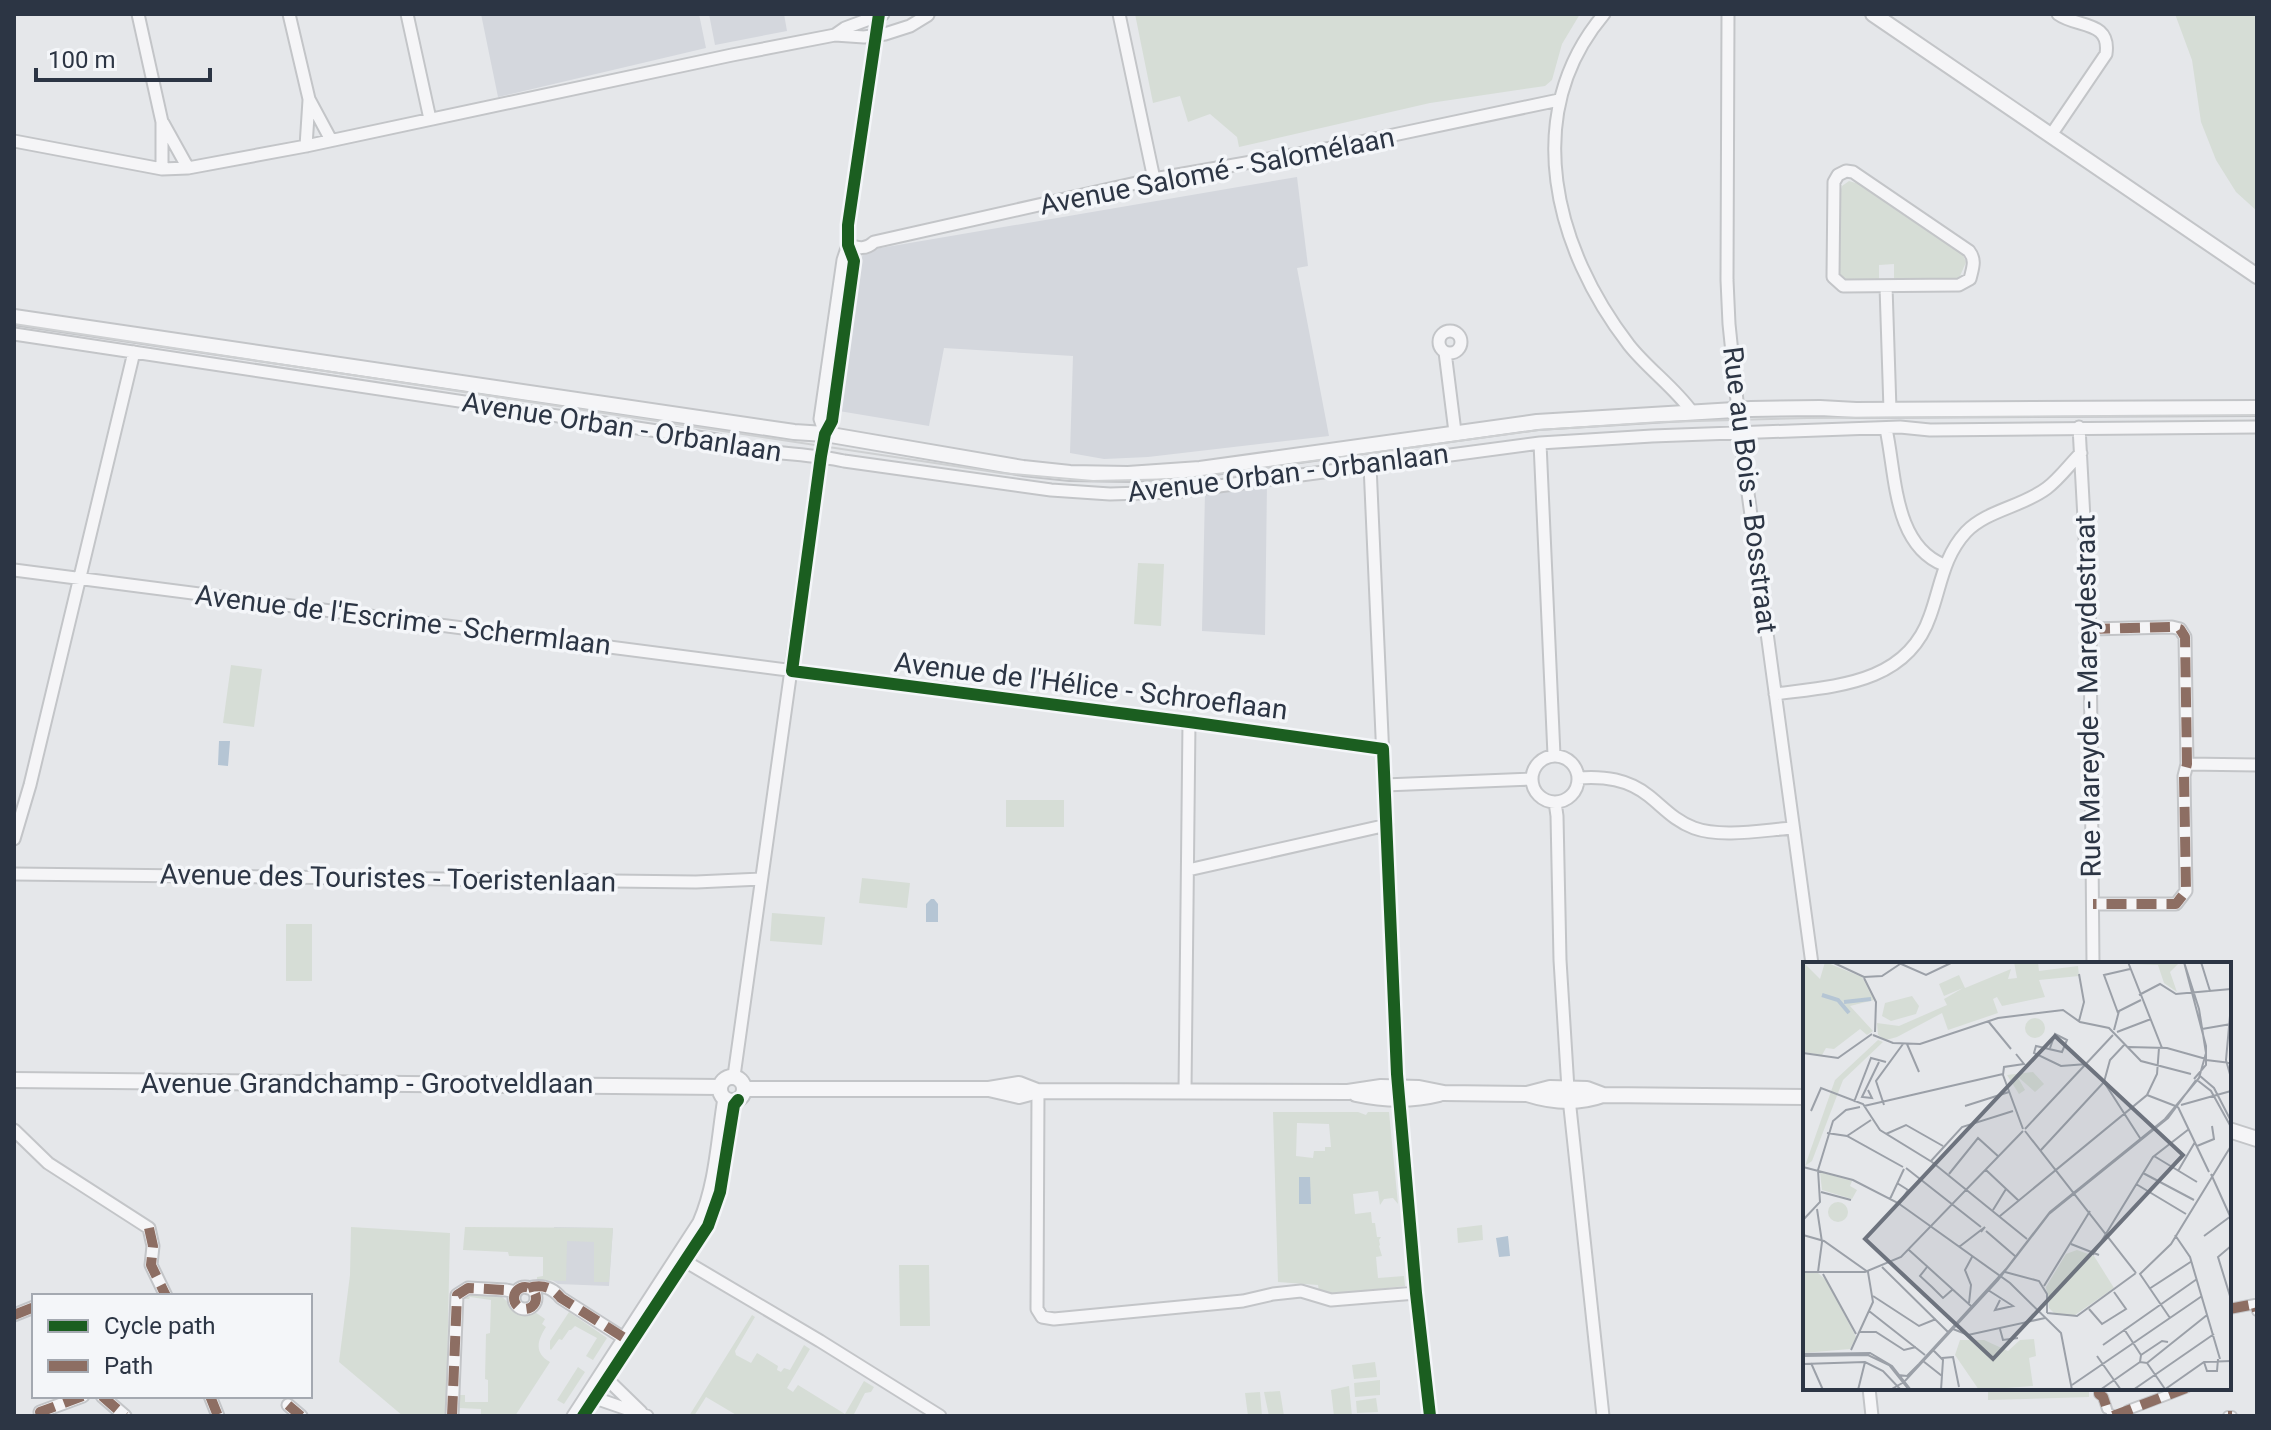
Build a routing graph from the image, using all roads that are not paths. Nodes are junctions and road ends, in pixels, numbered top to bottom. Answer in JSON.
{"nodes":[{"id":1,"x":138,"y":14,"type":"edge"},
{"id":2,"x":289,"y":14,"type":"edge"},
{"id":3,"x":407,"y":14,"type":"edge"},
{"id":4,"x":881,"y":14,"type":"edge"},
{"id":5,"x":926,"y":14,"type":"edge"},
{"id":6,"x":1119,"y":14,"type":"edge"},
{"id":7,"x":1604,"y":14,"type":"edge"},
{"id":8,"x":1728,"y":14,"type":"edge"},
{"id":9,"x":1873,"y":14,"type":"edge"},
{"id":10,"x":1884,"y":14,"type":"edge"},
{"id":11,"x":2058,"y":14,"type":"edge"},
{"id":12,"x":835,"y":35,"type":"junction"},
{"id":13,"x":875,"y":36,"type":"junction"},
{"id":14,"x":309,"y":99,"type":"junction"},
{"id":15,"x":1559,"y":100,"type":"junction"},
{"id":16,"x":430,"y":119,"type":"junction"},
{"id":17,"x":162,"y":122,"type":"junction"},
{"id":18,"x":2053,"y":132,"type":"junction"},
{"id":19,"x":331,"y":140,"type":"junction"},
{"id":20,"x":14,"y":141,"type":"edge"},
{"id":21,"x":306,"y":146,"type":"junction"},
{"id":22,"x":188,"y":168,"type":"junction"},
{"id":23,"x":162,"y":169,"type":"junction"},
{"id":24,"x":1154,"y":179,"type":"junction"},
{"id":25,"x":848,"y":245,"type":"junction"},
{"id":26,"x":2257,"y":267,"type":"edge"},
{"id":27,"x":2257,"y":276,"type":"edge"},
{"id":28,"x":1886,"y":286,"type":"junction"},
{"id":29,"x":14,"y":317,"type":"edge"},
{"id":30,"x":14,"y":334,"type":"edge"},
{"id":31,"x":134,"y":352,"type":"junction"},
{"id":32,"x":1445,"y":352,"type":"dead end"},
{"id":33,"x":2257,"y":408,"type":"edge"},
{"id":34,"x":1738,"y":410,"type":"junction"},
{"id":35,"x":1890,"y":410,"type":"junction"},
{"id":36,"x":1692,"y":412,"type":"junction"},
{"id":37,"x":1661,"y":414,"type":"junction"},
{"id":38,"x":2079,"y":427,"type":"junction"},
{"id":39,"x":2257,"y":427,"type":"edge"},
{"id":40,"x":1886,"y":429,"type":"junction"},
{"id":41,"x":1455,"y":432,"type":"junction"},
{"id":42,"x":1741,"y":433,"type":"junction"},
{"id":43,"x":825,"y":434,"type":"junction"},
{"id":44,"x":1661,"y":435,"type":"junction"},
{"id":45,"x":1540,"y":443,"type":"junction"},
{"id":46,"x":2081,"y":453,"type":"junction"},
{"id":47,"x":821,"y":456,"type":"junction"},
{"id":48,"x":1370,"y":465,"type":"junction"},
{"id":49,"x":1944,"y":565,"type":"junction"},
{"id":50,"x":14,"y":570,"type":"edge"},
{"id":51,"x":81,"y":577,"type":"junction"},
{"id":52,"x":2090,"y":629,"type":"junction"},
{"id":53,"x":792,"y":671,"type":"junction"},
{"id":54,"x":1775,"y":694,"type":"junction"},
{"id":55,"x":1189,"y":722,"type":"junction"},
{"id":56,"x":1383,"y":749,"type":"junction"},
{"id":57,"x":1554,"y":755,"type":"junction"},
{"id":58,"x":2187,"y":764,"type":"junction"},
{"id":59,"x":2257,"y":765,"type":"edge"},
{"id":60,"x":1578,"y":778,"type":"junction"},
{"id":61,"x":1531,"y":779,"type":"junction"},
{"id":62,"x":1385,"y":785,"type":"junction"},
{"id":63,"x":1555,"y":802,"type":"junction"},
{"id":64,"x":1387,"y":825,"type":"junction"},
{"id":65,"x":1793,"y":828,"type":"junction"},
{"id":66,"x":14,"y":839,"type":"edge"},
{"id":67,"x":1188,"y":870,"type":"junction"},
{"id":68,"x":14,"y":874,"type":"edge"},
{"id":69,"x":761,"y":879,"type":"junction"},
{"id":70,"x":2093,"y":904,"type":"junction"},
{"id":71,"x":1812,"y":962,"type":"edge"},
{"id":72,"x":2093,"y":962,"type":"edge"},
{"id":73,"x":734,"y":1076,"type":"joint"},
{"id":74,"x":14,"y":1080,"type":"edge"},
{"id":75,"x":1038,"y":1091,"type":"junction"},
{"id":76,"x":1185,"y":1091,"type":"junction"},
{"id":77,"x":732,"y":1093,"type":"junction"},
{"id":78,"x":1399,"y":1093,"type":"junction"},
{"id":79,"x":1568,"y":1095,"type":"junction"},
{"id":80,"x":1803,"y":1097,"type":"edge"},
{"id":81,"x":14,"y":1130,"type":"edge"},
{"id":82,"x":2231,"y":1131,"type":"edge"},
{"id":83,"x":2257,"y":1139,"type":"edge"},
{"id":84,"x":680,"y":1259,"type":"junction"},
{"id":85,"x":528,"y":1288,"type":"junction"},
{"id":86,"x":516,"y":1292,"type":"junction"},
{"id":87,"x":1416,"y":1293,"type":"junction"},
{"id":88,"x":165,"y":1294,"type":"edge"},
{"id":89,"x":561,"y":1298,"type":"junction"},
{"id":90,"x":534,"y":1304,"type":"junction"},
{"id":91,"x":2231,"y":1309,"type":"edge"},
{"id":92,"x":2257,"y":1311,"type":"edge"},
{"id":93,"x":628,"y":1340,"type":"junction"},
{"id":94,"x":598,"y":1386,"type":"junction"},
{"id":95,"x":1869,"y":1390,"type":"edge"},
{"id":96,"x":2099,"y":1390,"type":"edge"},
{"id":97,"x":2181,"y":1390,"type":"edge"},
{"id":98,"x":78,"y":1398,"type":"edge"},
{"id":99,"x":104,"y":1398,"type":"edge"},
{"id":100,"x":288,"y":1405,"type":"dead end"},
{"id":101,"x":2128,"y":1410,"type":"dead end"},
{"id":102,"x":2111,"y":1413,"type":"edge"},
{"id":103,"x":646,"y":1415,"type":"edge"},
{"id":104,"x":42,"y":1416,"type":"edge"},
{"id":105,"x":125,"y":1416,"type":"edge"},
{"id":106,"x":301,"y":1416,"type":"edge"},
{"id":107,"x":452,"y":1416,"type":"edge"},
{"id":108,"x":573,"y":1416,"type":"edge"},
{"id":109,"x":583,"y":1416,"type":"edge"},
{"id":110,"x":940,"y":1416,"type":"edge"},
{"id":111,"x":1430,"y":1416,"type":"edge"},
{"id":112,"x":1603,"y":1416,"type":"edge"},
{"id":113,"x":1872,"y":1416,"type":"edge"}],
"edges":[{"from":1,"to":17,"type":"street"},
{"from":2,"to":14,"type":"street"},
{"from":3,"to":16,"type":"street"},
{"from":4,"to":12,"type":"street"},
{"from":4,"to":13,"type":"street"},
{"from":5,"to":13,"type":"street"},
{"from":6,"to":24,"type":"street"},
{"from":7,"to":15,"type":"street"},
{"from":8,"to":34,"type":"street","name":"Rue au Bois - Bosstraat"},
{"from":9,"to":18,"type":"street"},
{"from":10,"to":18,"type":"street"},
{"from":11,"to":18,"type":"street"},
{"from":12,"to":13,"type":"street"},
{"from":12,"to":16,"type":"street"},
{"from":13,"to":25,"type":"street"},
{"from":14,"to":19,"type":"street"},
{"from":14,"to":21,"type":"street"},
{"from":15,"to":24,"type":"street","name":"Avenue Salomé - Salomélaan"},
{"from":15,"to":36,"type":"street"},
{"from":16,"to":19,"type":"street"},
{"from":17,"to":22,"type":"street"},
{"from":17,"to":23,"type":"street"},
{"from":18,"to":26,"type":"street"},
{"from":18,"to":27,"type":"street"},
{"from":19,"to":21,"type":"street"},
{"from":20,"to":23,"type":"street"},
{"from":21,"to":22,"type":"street"},
{"from":22,"to":23,"type":"street"},
{"from":24,"to":25,"type":"street","name":"Avenue Salomé - Salomélaan"},
{"from":25,"to":43,"type":"street"},
{"from":28,"to":28,"type":"street"},
{"from":28,"to":35,"type":"street"},
{"from":29,"to":43,"type":"street","name":"Avenue Orban - Orbanlaan"},
{"from":30,"to":31,"type":"street","name":"Avenue Orban - Orbanlaan"},
{"from":31,"to":47,"type":"street","name":"Avenue Orban - Orbanlaan"},
{"from":31,"to":51,"type":"street"},
{"from":32,"to":41,"type":"street"},
{"from":33,"to":35,"type":"street","name":"Avenue Orban - Orbanlaan"},
{"from":34,"to":35,"type":"street","name":"Avenue Orban - Orbanlaan"},
{"from":34,"to":36,"type":"street","name":"Avenue Orban - Orbanlaan"},
{"from":34,"to":42,"type":"street","name":"Rue au Bois - Bosstraat"},
{"from":36,"to":37,"type":"street","name":"Avenue Orban - Orbanlaan"},
{"from":37,"to":41,"type":"street","name":"Avenue Orban - Orbanlaan"},
{"from":37,"to":44,"type":"street"},
{"from":38,"to":39,"type":"street","name":"Avenue Orban - Orbanlaan"},
{"from":38,"to":40,"type":"street","name":"Avenue Orban - Orbanlaan"},
{"from":38,"to":46,"type":"street","name":"Rue Mareyde - Mareydestraat"},
{"from":40,"to":42,"type":"street","name":"Avenue Orban - Orbanlaan"},
{"from":40,"to":49,"type":"street"},
{"from":41,"to":43,"type":"street","name":"Avenue Orban - Orbanlaan"},
{"from":42,"to":44,"type":"street","name":"Avenue Orban - Orbanlaan"},
{"from":42,"to":54,"type":"street","name":"Rue au Bois - Bosstraat"},
{"from":43,"to":47,"type":"street"},
{"from":44,"to":45,"type":"street","name":"Avenue Orban - Orbanlaan"},
{"from":45,"to":48,"type":"street","name":"Avenue Orban - Orbanlaan"},
{"from":45,"to":57,"type":"street"},
{"from":46,"to":49,"type":"street"},
{"from":46,"to":52,"type":"street","name":"Rue Mareyde - Mareydestraat"},
{"from":47,"to":48,"type":"street","name":"Avenue Orban - Orbanlaan"},
{"from":47,"to":53,"type":"street"},
{"from":48,"to":56,"type":"street"},
{"from":49,"to":54,"type":"street"},
{"from":50,"to":51,"type":"street","name":"Avenue de l'Escrime - Schermlaan"},
{"from":51,"to":53,"type":"street","name":"Avenue de l'Escrime - Schermlaan"},
{"from":51,"to":66,"type":"street"},
{"from":52,"to":58,"type":"street"},
{"from":52,"to":70,"type":"street","name":"Rue Mareyde - Mareydestraat"},
{"from":53,"to":55,"type":"street","name":"Avenue de l'Hélice - Schroeflaan"},
{"from":53,"to":69,"type":"street"},
{"from":54,"to":65,"type":"street","name":"Rue au Bois - Bosstraat"},
{"from":55,"to":56,"type":"street","name":"Avenue de l'Hélice - Schroeflaan"},
{"from":55,"to":67,"type":"street"},
{"from":56,"to":62,"type":"street"},
{"from":57,"to":60,"type":"street"},
{"from":57,"to":61,"type":"street"},
{"from":58,"to":59,"type":"street"},
{"from":58,"to":70,"type":"street"},
{"from":60,"to":63,"type":"street"},
{"from":60,"to":65,"type":"street"},
{"from":61,"to":62,"type":"street"},
{"from":61,"to":63,"type":"street"},
{"from":62,"to":64,"type":"street"},
{"from":63,"to":79,"type":"street"},
{"from":64,"to":67,"type":"street"},
{"from":64,"to":78,"type":"street"},
{"from":65,"to":71,"type":"street","name":"Rue au Bois - Bosstraat"},
{"from":67,"to":76,"type":"street"},
{"from":68,"to":69,"type":"street","name":"Avenue des Touristes - Toeristenlaan"},
{"from":69,"to":73,"type":"street"},
{"from":70,"to":72,"type":"street","name":"Rue Mareyde - Mareydestraat"},
{"from":73,"to":77,"type":"street"},
{"from":74,"to":77,"type":"street","name":"Avenue Grandchamp - Grootveldlaan"},
{"from":75,"to":76,"type":"street","name":"Avenue Grandchamp - Grootveldlaan"},
{"from":75,"to":77,"type":"street","name":"Avenue Grandchamp - Grootveldlaan"},
{"from":75,"to":87,"type":"street"},
{"from":76,"to":78,"type":"street","name":"Avenue Grandchamp - Grootveldlaan"},
{"from":77,"to":84,"type":"street"},
{"from":78,"to":79,"type":"street","name":"Avenue Grandchamp - Grootveldlaan"},
{"from":78,"to":87,"type":"street"},
{"from":79,"to":80,"type":"street","name":"Avenue Grandchamp - Grootveldlaan"},
{"from":79,"to":112,"type":"street"},
{"from":81,"to":88,"type":"street"},
{"from":82,"to":83,"type":"street"},
{"from":84,"to":93,"type":"street"},
{"from":84,"to":110,"type":"street"},
{"from":85,"to":86,"type":"street"},
{"from":85,"to":89,"type":"street"},
{"from":85,"to":90,"type":"street"},
{"from":86,"to":90,"type":"street"},
{"from":86,"to":107,"type":"street"},
{"from":87,"to":111,"type":"street"},
{"from":89,"to":90,"type":"street"},
{"from":89,"to":93,"type":"street"},
{"from":91,"to":92,"type":"street"},
{"from":93,"to":94,"type":"street"},
{"from":94,"to":103,"type":"street"},
{"from":94,"to":103,"type":"street"},
{"from":94,"to":108,"type":"street"},
{"from":94,"to":109,"type":"street"},
{"from":95,"to":113,"type":"street"},
{"from":96,"to":102,"type":"street"},
{"from":97,"to":101,"type":"street"},
{"from":98,"to":104,"type":"street"},
{"from":99,"to":105,"type":"street"},
{"from":100,"to":106,"type":"street"}]}
